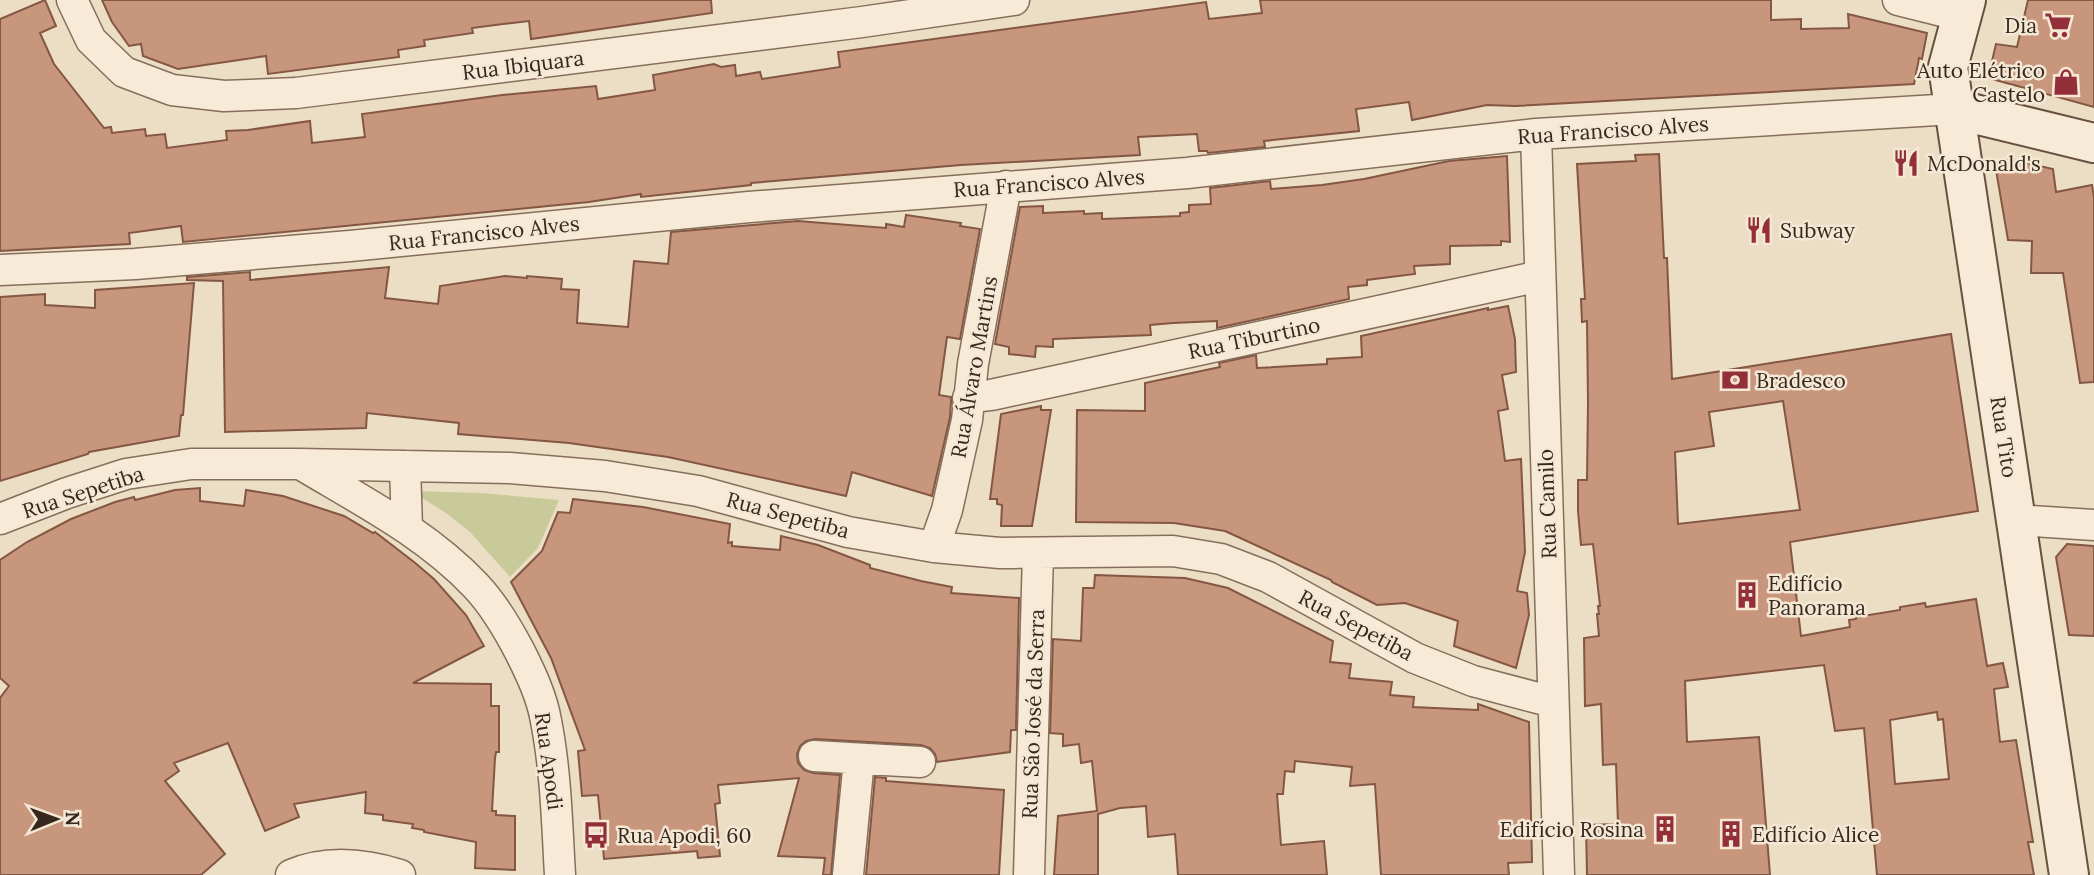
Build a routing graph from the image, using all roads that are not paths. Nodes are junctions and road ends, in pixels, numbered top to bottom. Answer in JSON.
{"nodes":[{"id":1,"x":72,"y":0,"type":"edge"},
{"id":2,"x":1014,"y":0,"type":"edge"},
{"id":3,"x":1898,"y":0,"type":"edge"},
{"id":4,"x":1964,"y":8,"type":"edge"},
{"id":5,"x":1954,"y":109,"type":"junction"},
{"id":6,"x":1535,"y":134,"type":"junction"},
{"id":7,"x":2094,"y":143,"type":"edge"},
{"id":8,"x":1006,"y":186,"type":"junction"},
{"id":9,"x":0,"y":270,"type":"edge"},
{"id":10,"x":1540,"y":276,"type":"junction"},
{"id":11,"x":968,"y":398,"type":"junction"},
{"id":12,"x":299,"y":464,"type":"junction"},
{"id":13,"x":337,"y":465,"type":"junction"},
{"id":14,"x":405,"y":466,"type":"junction"},
{"id":15,"x":357,"y":498,"type":"junction"},
{"id":16,"x":0,"y":519,"type":"edge"},
{"id":17,"x":2017,"y":520,"type":"junction"},
{"id":18,"x":2094,"y":525,"type":"edge"},
{"id":19,"x":407,"y":528,"type":"junction"},
{"id":20,"x":934,"y":547,"type":"junction"},
{"id":21,"x":1038,"y":553,"type":"junction"},
{"id":22,"x":1553,"y":702,"type":"junction"},
{"id":23,"x":814,"y":756,"type":"dead end"},
{"id":24,"x":859,"y":759,"type":"junction"},
{"id":25,"x":920,"y":762,"type":"dead end"},
{"id":26,"x":291,"y":875,"type":"edge"},
{"id":27,"x":400,"y":875,"type":"edge"},
{"id":28,"x":560,"y":875,"type":"edge"},
{"id":29,"x":848,"y":875,"type":"edge"},
{"id":30,"x":1029,"y":875,"type":"edge"},
{"id":31,"x":1559,"y":875,"type":"edge"},
{"id":32,"x":2069,"y":875,"type":"edge"}],
"edges":[{"from":1,"to":2,"type":"street","name":"Rua Ibiquara"},
{"from":3,"to":4,"type":"street"},
{"from":4,"to":5,"type":"main road","name":"Rua Tito"},
{"from":5,"to":6,"type":"street","name":"Rua Francisco Alves"},
{"from":5,"to":7,"type":"main road","name":"Rua Francisco Alves"},
{"from":5,"to":17,"type":"main road","name":"Rua Tito"},
{"from":6,"to":8,"type":"street","name":"Rua Francisco Alves"},
{"from":6,"to":10,"type":"street","name":"Rua Camilo"},
{"from":8,"to":9,"type":"street","name":"Rua Francisco Alves"},
{"from":8,"to":11,"type":"street","name":"Rua Álvaro Martins"},
{"from":10,"to":11,"type":"street","name":"Rua Tiburtino"},
{"from":10,"to":22,"type":"street","name":"Rua Camilo"},
{"from":11,"to":20,"type":"street","name":"Rua Álvaro Martins"},
{"from":12,"to":13,"type":"street","name":"Rua Sepetiba"},
{"from":12,"to":15,"type":"street","name":"Rua Apodi"},
{"from":12,"to":16,"type":"street","name":"Rua Sepetiba"},
{"from":13,"to":14,"type":"street","name":"Rua Sepetiba"},
{"from":13,"to":15,"type":"street","name":"Rua Apodi"},
{"from":14,"to":19,"type":"street"},
{"from":14,"to":20,"type":"street","name":"Rua Sepetiba"},
{"from":15,"to":19,"type":"street","name":"Rua Apodi"},
{"from":17,"to":18,"type":"street"},
{"from":17,"to":32,"type":"main road","name":"Rua Tito"},
{"from":19,"to":28,"type":"street","name":"Rua Apodi"},
{"from":20,"to":21,"type":"street","name":"Rua Sepetiba"},
{"from":21,"to":22,"type":"street","name":"Rua Sepetiba"},
{"from":21,"to":30,"type":"street","name":"Rua São José da Serra"},
{"from":22,"to":31,"type":"street","name":"Rua Camilo"},
{"from":23,"to":24,"type":"street"},
{"from":24,"to":25,"type":"street"},
{"from":24,"to":29,"type":"street"},
{"from":26,"to":27,"type":"street"}]}
